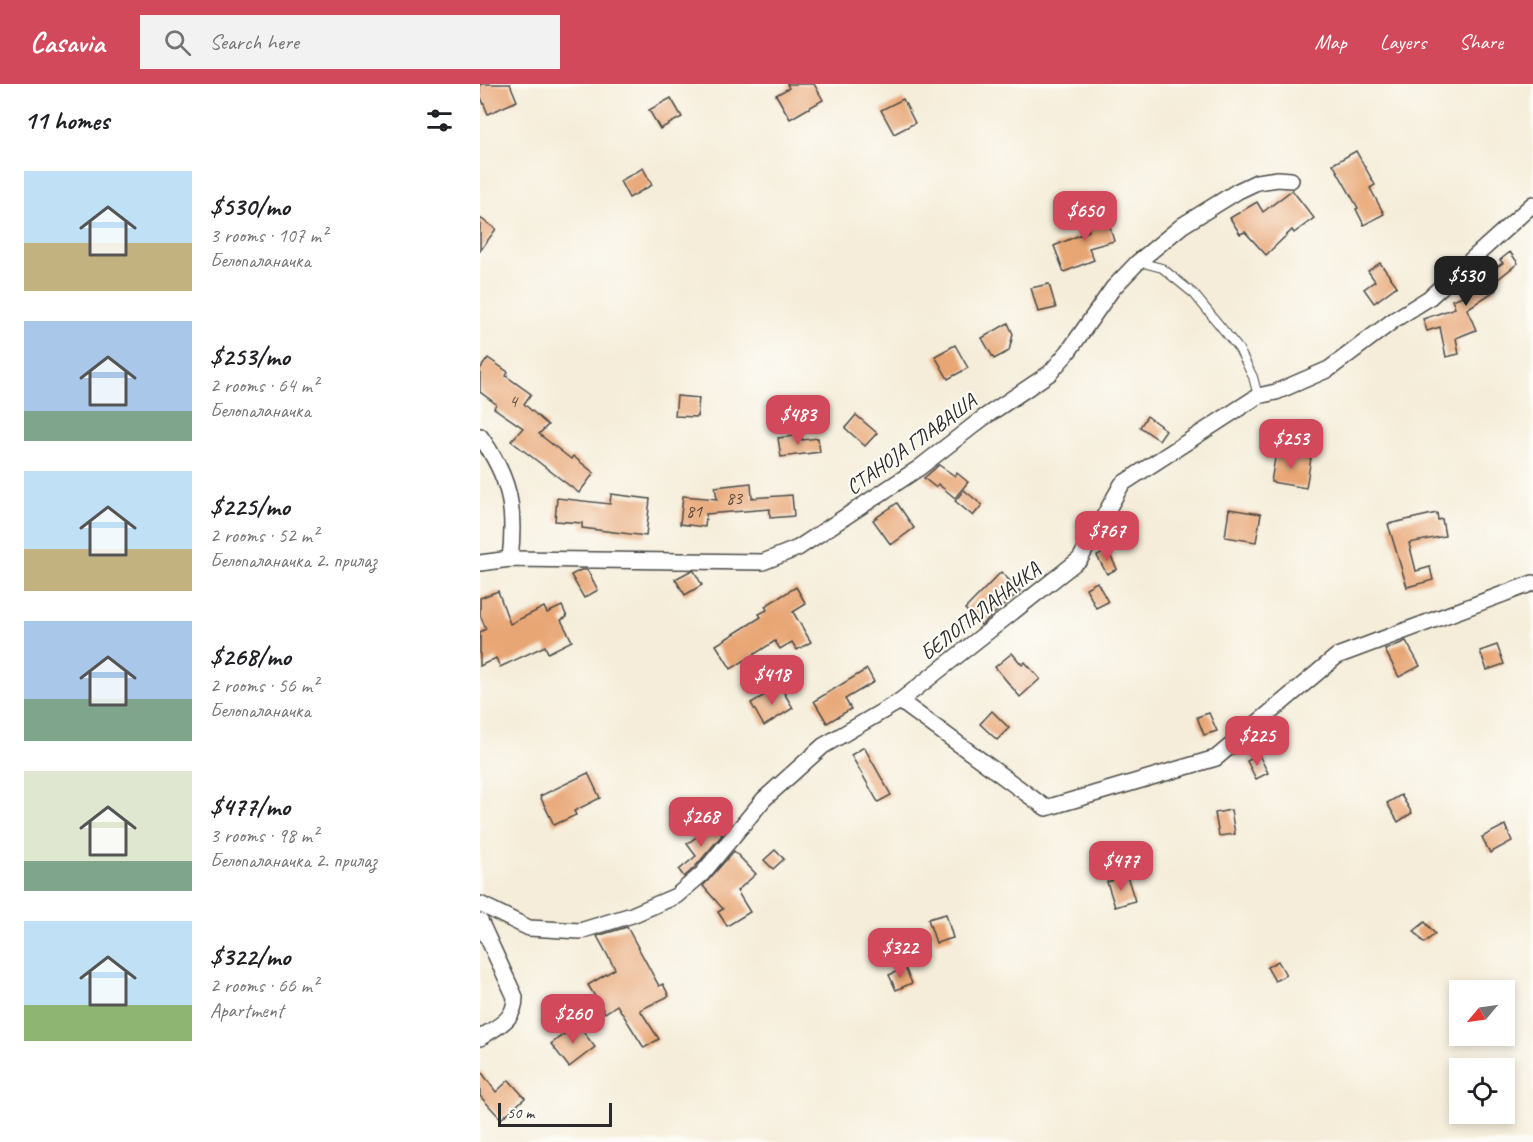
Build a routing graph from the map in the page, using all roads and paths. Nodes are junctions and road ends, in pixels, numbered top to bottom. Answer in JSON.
{"nodes":[{"id":1,"x":1291,"y":180,"type":"dead end"},
{"id":2,"x":1533,"y":204,"type":"edge"},
{"id":3,"x":1138,"y":262,"type":"junction"},
{"id":4,"x":1258,"y":396,"type":"junction"},
{"id":5,"x":480,"y":436,"type":"edge"},
{"id":6,"x":510,"y":559,"type":"junction"},
{"id":7,"x":480,"y":562,"type":"edge"},
{"id":8,"x":1533,"y":583,"type":"edge"},
{"id":9,"x":900,"y":701,"type":"junction"},
{"id":10,"x":480,"y":904,"type":"edge"},
{"id":11,"x":480,"y":921,"type":"edge"},
{"id":12,"x":480,"y":1038,"type":"edge"}],
"edges":[{"from":1,"to":3,"type":"street","name":"СТАНОЈА ГЛАВАША"},
{"from":2,"to":4,"type":"street","name":"БЕЛОПАЛАНАЧКА"},
{"from":3,"to":4,"type":"lane"},
{"from":3,"to":6,"type":"street","name":"СТАНОЈА ГЛАВАША"},
{"from":4,"to":9,"type":"street","name":"БЕЛОПАЛАНАЧКА"},
{"from":5,"to":6,"type":"street"},
{"from":6,"to":7,"type":"street","name":"СТАНОЈА ГЛАВАША"},
{"from":8,"to":9,"type":"street"},
{"from":9,"to":10,"type":"street","name":"БЕЛОПАЛАНАЧКА"},
{"from":11,"to":12,"type":"street"}]}
